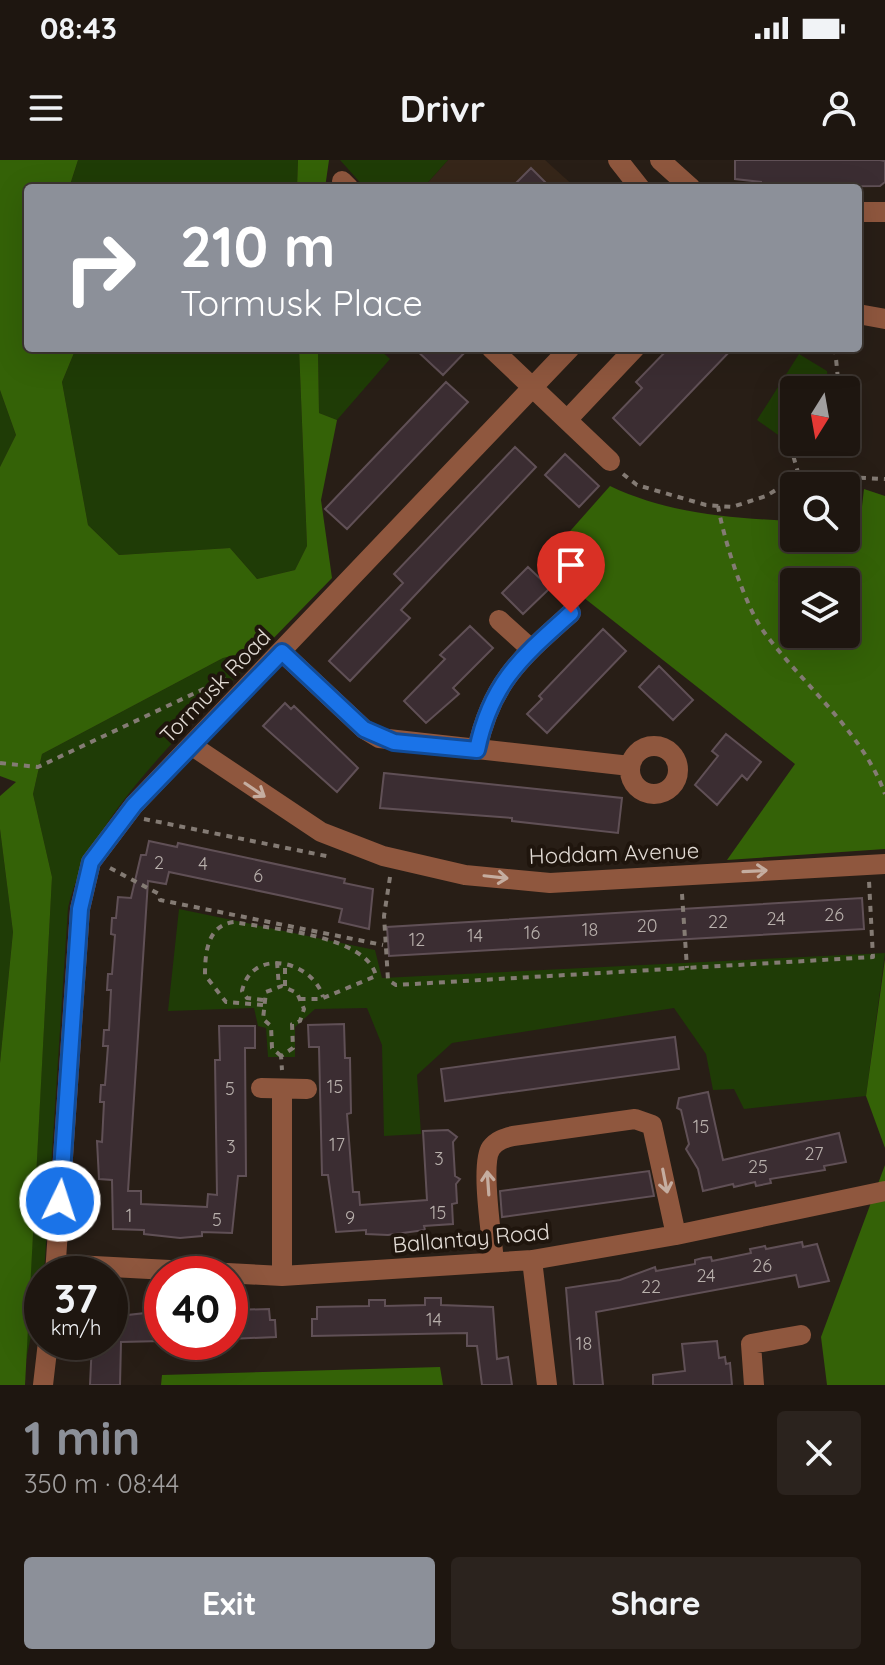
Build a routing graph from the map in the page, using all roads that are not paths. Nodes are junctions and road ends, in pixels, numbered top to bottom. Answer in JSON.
{"nodes":[{"id":1,"x":618,"y":160,"type":"edge"},
{"id":2,"x":660,"y":160,"type":"edge"},
{"id":3,"x":637,"y":184,"type":"edge"},
{"id":4,"x":687,"y":184,"type":"edge"},
{"id":5,"x":862,"y":212,"type":"edge"},
{"id":6,"x":885,"y":212,"type":"edge"},
{"id":7,"x":862,"y":315,"type":"edge"},
{"id":8,"x":885,"y":319,"type":"edge"},
{"id":9,"x":495,"y":352,"type":"edge"},
{"id":10,"x":566,"y":352,"type":"edge"},
{"id":11,"x":631,"y":352,"type":"edge"},
{"id":12,"x":533,"y":387,"type":"junction"},
{"id":13,"x":567,"y":420,"type":"junction"},
{"id":14,"x":610,"y":461,"type":"road end"},
{"id":15,"x":571,"y":613,"type":"dead end"},
{"id":16,"x":499,"y":620,"type":"dead end"},
{"id":17,"x":531,"y":649,"type":"junction"},
{"id":18,"x":282,"y":652,"type":"junction"},
{"id":19,"x":191,"y":745,"type":"junction"},
{"id":20,"x":477,"y":750,"type":"junction"},
{"id":21,"x":630,"y":766,"type":"dead end"},
{"id":22,"x":877,"y":864,"type":"edge"},
{"id":23,"x":261,"y":1088,"type":"dead end"},
{"id":24,"x":282,"y":1089,"type":"junction"},
{"id":25,"x":307,"y":1089,"type":"dead end"},
{"id":26,"x":885,"y":1191,"type":"edge"},
{"id":27,"x":676,"y":1235,"type":"junction"},
{"id":28,"x":56,"y":1256,"type":"edge"},
{"id":29,"x":532,"y":1260,"type":"junction"},
{"id":30,"x":494,"y":1261,"type":"junction"},
{"id":31,"x":128,"y":1271,"type":"edge"},
{"id":32,"x":282,"y":1276,"type":"junction"},
{"id":33,"x":801,"y":1335,"type":"dead end"},
{"id":34,"x":46,"y":1360,"type":"edge"},
{"id":35,"x":43,"y":1385,"type":"edge"},
{"id":36,"x":547,"y":1385,"type":"edge"},
{"id":37,"x":754,"y":1385,"type":"edge"}],
"edges":[{"from":1,"to":3,"type":"street"},
{"from":2,"to":4,"type":"street"},
{"from":5,"to":6,"type":"street"},
{"from":7,"to":8,"type":"street"},
{"from":9,"to":12,"type":"street"},
{"from":10,"to":12,"type":"street","name":"Tormusk Road"},
{"from":11,"to":13,"type":"street"},
{"from":12,"to":13,"type":"street"},
{"from":12,"to":18,"type":"street","name":"Tormusk Road"},
{"from":13,"to":14,"type":"street"},
{"from":15,"to":17,"type":"street"},
{"from":16,"to":17,"type":"street"},
{"from":17,"to":20,"type":"street"},
{"from":18,"to":19,"type":"street","name":"Tormusk Road"},
{"from":18,"to":20,"type":"street"},
{"from":19,"to":22,"type":"street","name":"Hoddam Avenue","one_way":true},
{"from":19,"to":28,"type":"street","name":"Tormusk Road"},
{"from":20,"to":21,"type":"street"},
{"from":23,"to":24,"type":"street"},
{"from":24,"to":25,"type":"street"},
{"from":24,"to":32,"type":"street"},
{"from":26,"to":27,"type":"street","name":"Ballantay Road"},
{"from":27,"to":29,"type":"street","name":"Ballantay Road"},
{"from":30,"to":27,"type":"street","one_way":true},
{"from":29,"to":30,"type":"street","name":"Ballantay Road"},
{"from":29,"to":36,"type":"street"},
{"from":30,"to":32,"type":"street","name":"Ballantay Road"},
{"from":31,"to":32,"type":"street","name":"Ballantay Road"},
{"from":33,"to":37,"type":"street"},
{"from":34,"to":35,"type":"street"}]}
